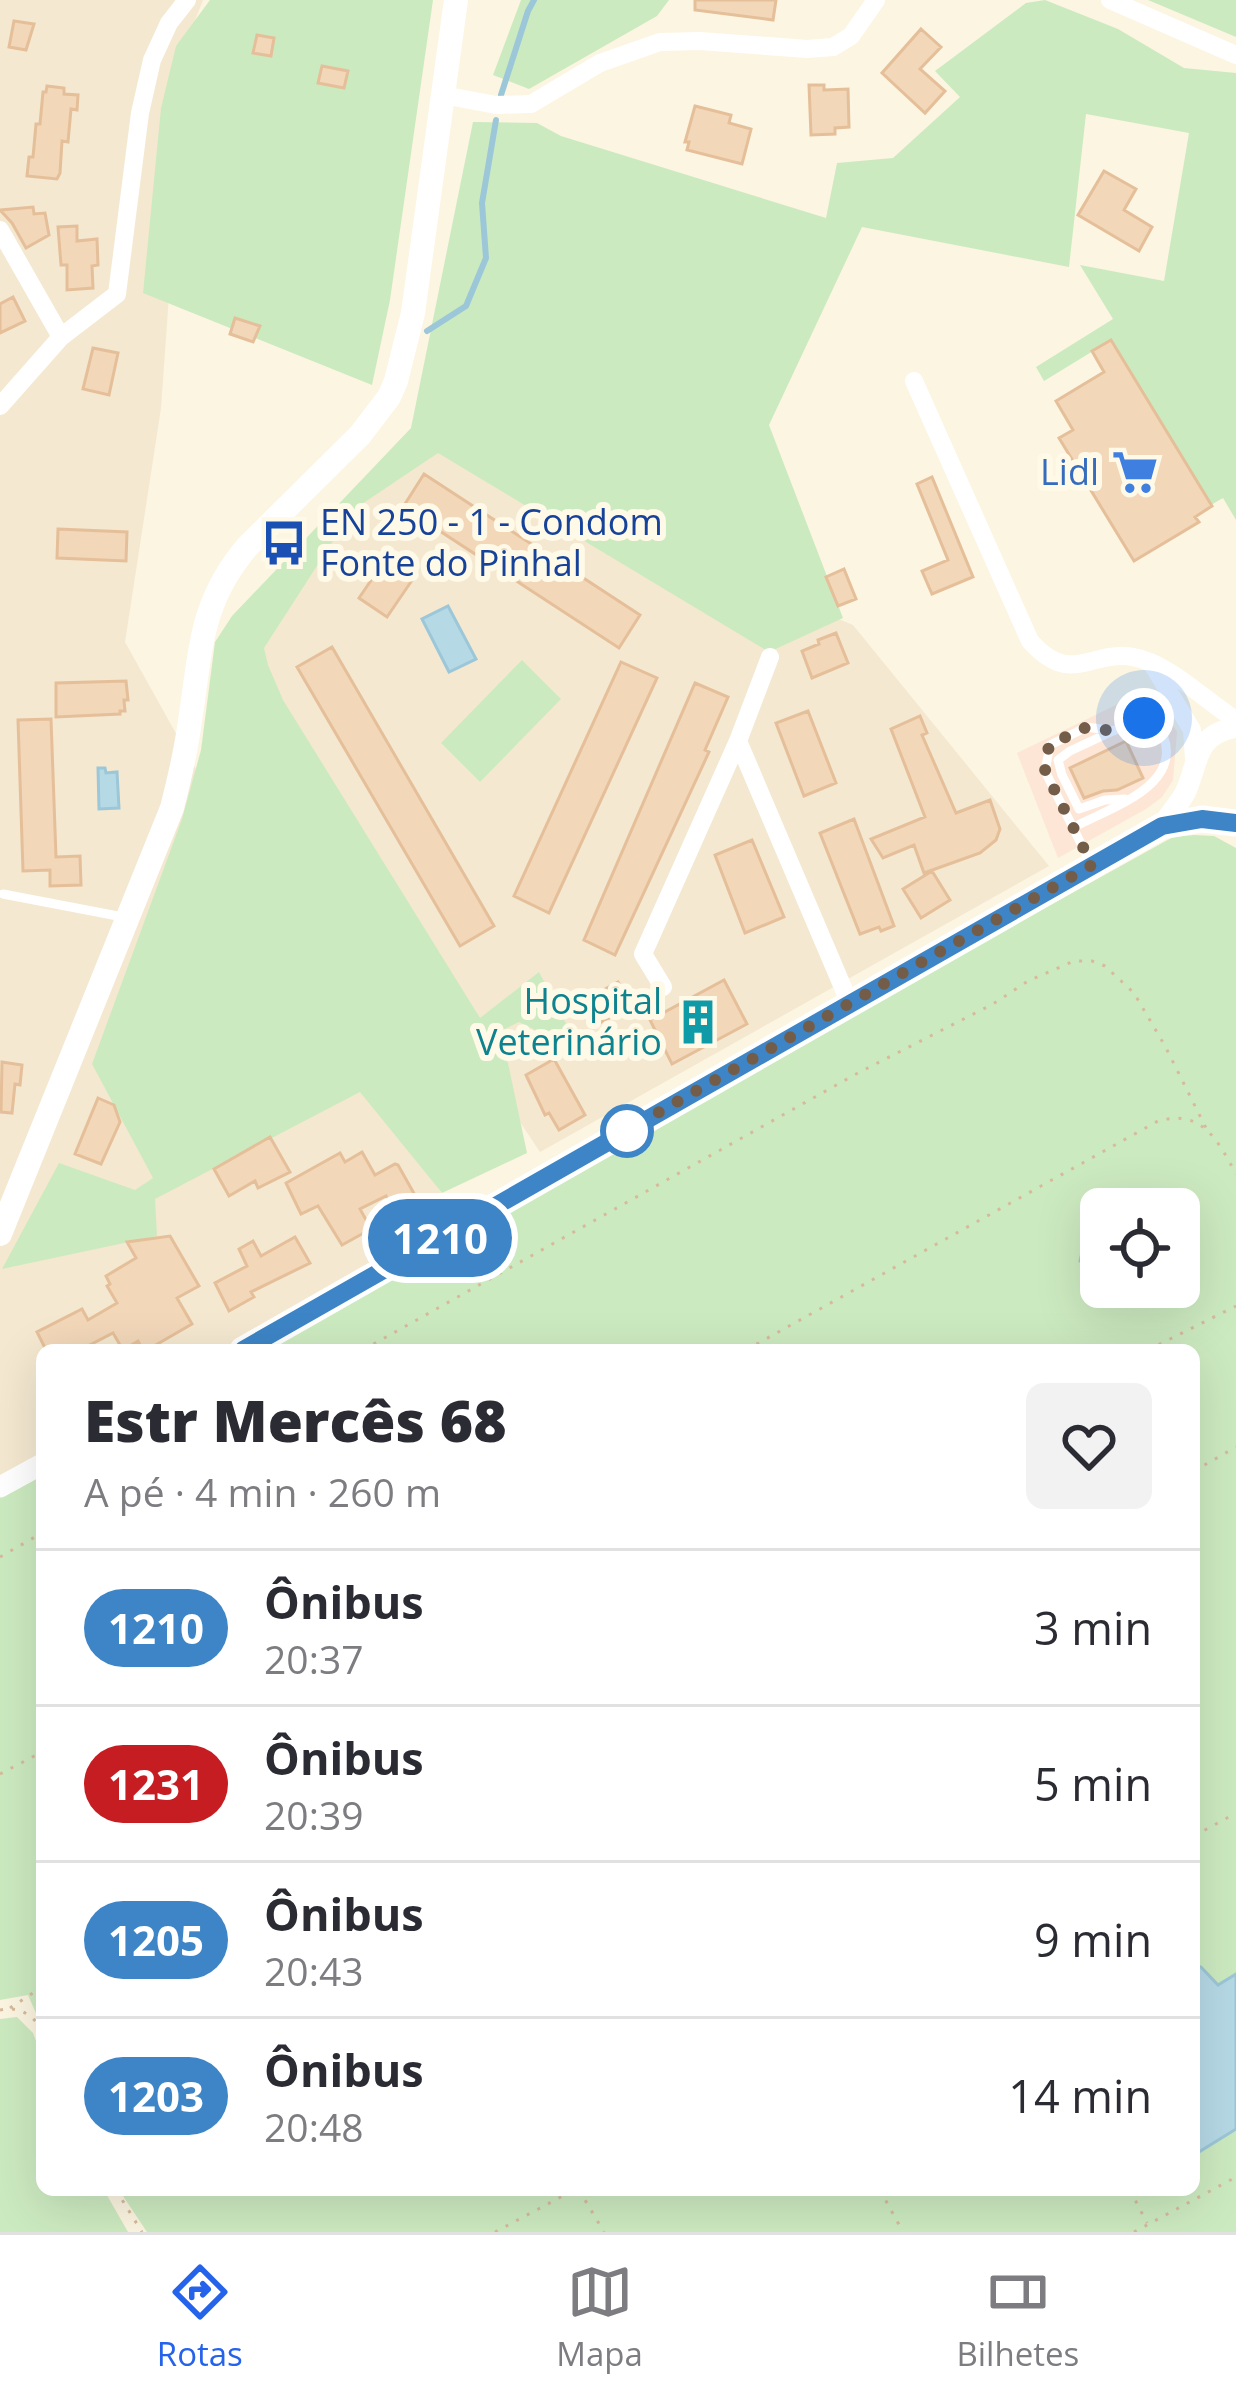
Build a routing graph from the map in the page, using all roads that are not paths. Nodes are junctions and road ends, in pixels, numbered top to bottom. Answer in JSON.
{"nodes":[{"id":1,"x":187,"y":0,"type":"edge"},
{"id":2,"x":456,"y":0,"type":"edge"},
{"id":3,"x":876,"y":0,"type":"edge"},
{"id":4,"x":1110,"y":0,"type":"edge"},
{"id":5,"x":1236,"y":56,"type":"edge"},
{"id":6,"x":443,"y":95,"type":"junction"},
{"id":7,"x":0,"y":230,"type":"edge"},
{"id":8,"x":62,"y":337,"type":"junction"},
{"id":9,"x":914,"y":381,"type":"dead end"},
{"id":10,"x":0,"y":406,"type":"edge"},
{"id":11,"x":770,"y":657,"type":"dead end"},
{"id":12,"x":1153,"y":664,"type":"junction"},
{"id":13,"x":1178,"y":707,"type":"junction"},
{"id":14,"x":1155,"y":720,"type":"junction"},
{"id":15,"x":1236,"y":723,"type":"edge"},
{"id":16,"x":1113,"y":731,"type":"junction"},
{"id":17,"x":738,"y":741,"type":"junction"},
{"id":18,"x":1193,"y":767,"type":"junction"},
{"id":19,"x":1129,"y":799,"type":"junction"},
{"id":20,"x":1231,"y":823,"type":"edge"},
{"id":21,"x":1162,"y":826,"type":"junction"},
{"id":22,"x":1074,"y":827,"type":"junction"},
{"id":23,"x":1092,"y":865,"type":"junction"},
{"id":24,"x":3,"y":893,"type":"dead end"},
{"id":25,"x":128,"y":918,"type":"junction"},
{"id":26,"x":663,"y":987,"type":"dead end"},
{"id":27,"x":850,"y":1004,"type":"junction"},
{"id":28,"x":3,"y":1221,"type":"edge"},
{"id":29,"x":254,"y":1344,"type":"edge"},
{"id":30,"x":36,"y":1467,"type":"edge"},
{"id":31,"x":0,"y":1487,"type":"edge"}],
"edges":[{"from":1,"to":8,"type":"street"},
{"from":2,"to":6,"type":"main road"},
{"from":3,"to":6,"type":"street"},
{"from":4,"to":5,"type":"street"},
{"from":6,"to":25,"type":"main road"},
{"from":7,"to":8,"type":"street"},
{"from":8,"to":10,"type":"street"},
{"from":9,"to":12,"type":"street"},
{"from":11,"to":17,"type":"street"},
{"from":12,"to":13,"type":"street"},
{"from":12,"to":15,"type":"street"},
{"from":13,"to":14,"type":"lane"},
{"from":13,"to":18,"type":"street"},
{"from":14,"to":16,"type":"lane"},
{"from":14,"to":19,"type":"lane"},
{"from":15,"to":18,"type":"street"},
{"from":16,"to":19,"type":"lane"},
{"from":16,"to":22,"type":"lane"},
{"from":17,"to":26,"type":"street"},
{"from":17,"to":27,"type":"street"},
{"from":18,"to":20,"type":"street"},
{"from":18,"to":21,"type":"street"},
{"from":19,"to":22,"type":"lane"},
{"from":20,"to":21,"type":"street"},
{"from":21,"to":23,"type":"street"},
{"from":22,"to":23,"type":"lane"},
{"from":23,"to":27,"type":"street"},
{"from":24,"to":25,"type":"lane"},
{"from":25,"to":28,"type":"main road"},
{"from":27,"to":29,"type":"street"},
{"from":30,"to":31,"type":"street"}]}
